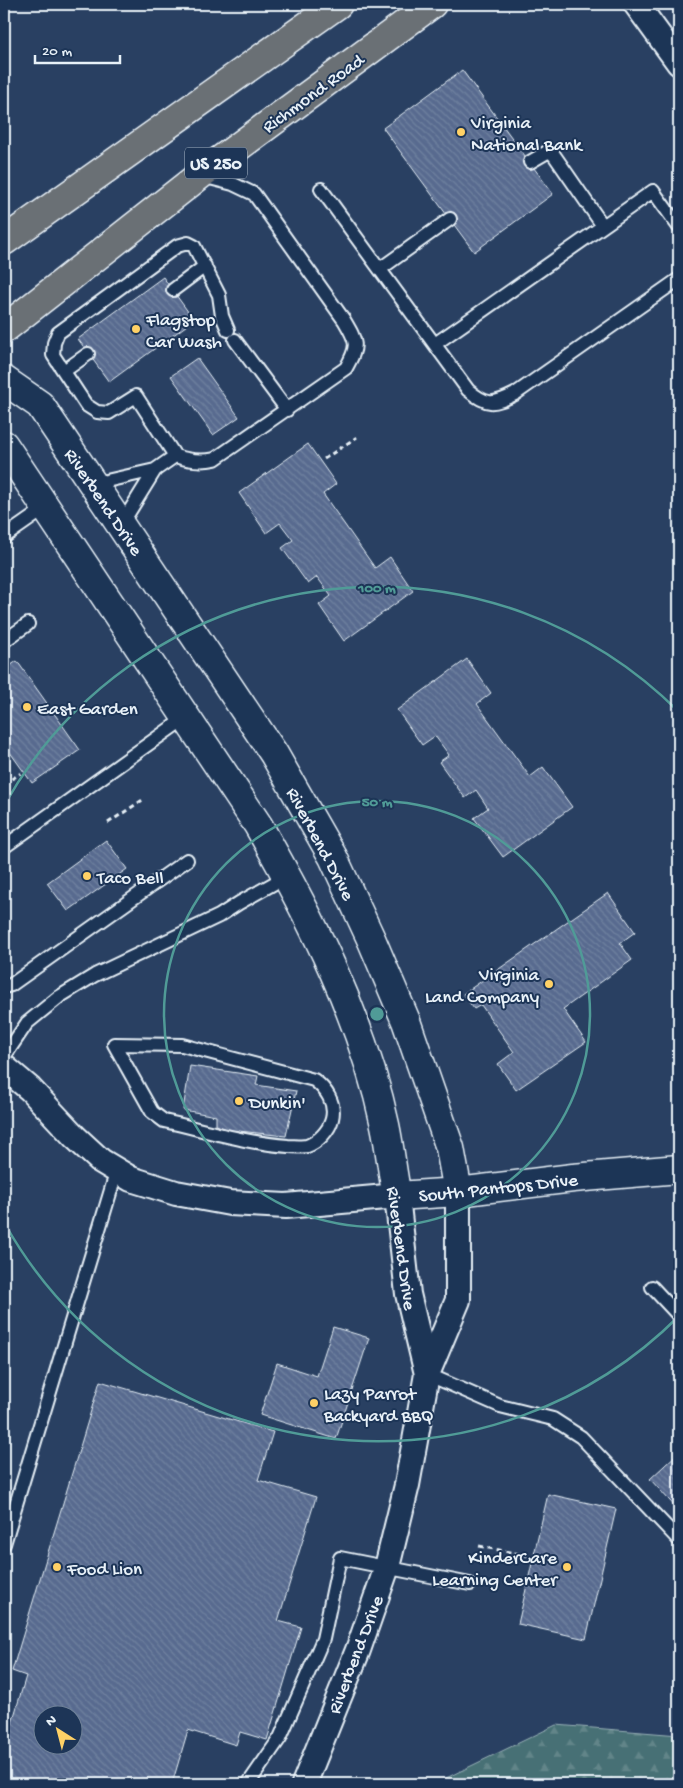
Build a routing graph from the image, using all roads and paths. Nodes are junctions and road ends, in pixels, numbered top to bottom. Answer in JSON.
{"nodes":[{"id":1,"x":338,"y":4,"type":"edge"},
{"id":2,"x":432,"y":4,"type":"edge"},
{"id":3,"x":636,"y":4,"type":"edge"},
{"id":4,"x":679,"y":63,"type":"edge"},
{"id":5,"x":530,"y":162,"type":"dead end"},
{"id":6,"x":200,"y":175,"type":"junction"},
{"id":7,"x":321,"y":189,"type":"dead end"},
{"id":8,"x":450,"y":219,"type":"dead end"},
{"id":9,"x":603,"y":226,"type":"junction"},
{"id":10,"x":679,"y":227,"type":"edge"},
{"id":11,"x":4,"y":241,"type":"edge"},
{"id":12,"x":205,"y":266,"type":"junction"},
{"id":13,"x":380,"y":270,"type":"junction"},
{"id":14,"x":679,"y":279,"type":"edge"},
{"id":15,"x":173,"y":290,"type":"dead end"},
{"id":16,"x":4,"y":329,"type":"edge"},
{"id":17,"x":435,"y":344,"type":"junction"},
{"id":18,"x":88,"y":354,"type":"dead end"},
{"id":19,"x":64,"y":371,"type":"junction"},
{"id":20,"x":4,"y":380,"type":"edge"},
{"id":21,"x":286,"y":410,"type":"junction"},
{"id":22,"x":357,"y":437,"type":"dead end"},
{"id":23,"x":4,"y":445,"type":"edge"},
{"id":24,"x":176,"y":456,"type":"junction"},
{"id":25,"x":324,"y":459,"type":"dead end"},
{"id":26,"x":155,"y":470,"type":"junction"},
{"id":27,"x":93,"y":484,"type":"junction"},
{"id":28,"x":47,"y":508,"type":"junction"},
{"id":29,"x":121,"y":525,"type":"junction"},
{"id":30,"x":4,"y":537,"type":"edge"},
{"id":31,"x":28,"y":624,"type":"dead end"},
{"id":32,"x":4,"y":641,"type":"edge"},
{"id":33,"x":185,"y":718,"type":"junction"},
{"id":34,"x":21,"y":773,"type":"dead end"},
{"id":35,"x":4,"y":784,"type":"edge"},
{"id":36,"x":144,"y":798,"type":"dead end"},
{"id":37,"x":108,"y":823,"type":"dead end"},
{"id":38,"x":4,"y":847,"type":"edge"},
{"id":39,"x":188,"y":860,"type":"dead end"},
{"id":40,"x":287,"y":876,"type":"junction"},
{"id":41,"x":4,"y":987,"type":"edge"},
{"id":42,"x":114,"y":1044,"type":"joint"},
{"id":43,"x":4,"y":1057,"type":"edge"},
{"id":44,"x":4,"y":1067,"type":"edge"},
{"id":45,"x":117,"y":1170,"type":"junction"},
{"id":46,"x":679,"y":1170,"type":"edge"},
{"id":47,"x":458,"y":1192,"type":"junction"},
{"id":48,"x":397,"y":1196,"type":"junction"},
{"id":49,"x":652,"y":1287,"type":"dead end"},
{"id":50,"x":679,"y":1316,"type":"edge"},
{"id":51,"x":427,"y":1374,"type":"junction"},
{"id":52,"x":679,"y":1540,"type":"edge"},
{"id":53,"x":4,"y":1544,"type":"edge"},
{"id":54,"x":479,"y":1546,"type":"dead end"},
{"id":55,"x":529,"y":1556,"type":"dead end"},
{"id":56,"x":387,"y":1567,"type":"junction"},
{"id":57,"x":470,"y":1584,"type":"dead end"},
{"id":58,"x":248,"y":1784,"type":"edge"},
{"id":59,"x":304,"y":1784,"type":"edge"}],
"edges":[{"from":1,"to":11,"type":"highway","number":"US 250"},
{"from":2,"to":6,"type":"highway","name":"Richmond Road","number":"US 250"},
{"from":3,"to":4,"type":"street"},
{"from":5,"to":9,"type":"lane"},
{"from":6,"to":16,"type":"highway","name":"Richmond Road","number":"US 250"},
{"from":6,"to":21,"type":"lane"},
{"from":7,"to":13,"type":"lane"},
{"from":8,"to":13,"type":"lane"},
{"from":9,"to":10,"type":"lane"},
{"from":9,"to":17,"type":"lane"},
{"from":12,"to":15,"type":"lane"},
{"from":12,"to":19,"type":"lane"},
{"from":12,"to":21,"type":"lane"},
{"from":13,"to":17,"type":"lane"},
{"from":14,"to":17,"type":"lane"},
{"from":18,"to":19,"type":"lane"},
{"from":19,"to":24,"type":"lane"},
{"from":20,"to":27,"type":"street","name":"Riverbend Drive"},
{"from":21,"to":24,"type":"lane"},
{"from":22,"to":25,"type":"path"},
{"from":23,"to":28,"type":"street","name":"Riverbend Drive"},
{"from":24,"to":26,"type":"lane"},
{"from":26,"to":27,"type":"lane"},
{"from":26,"to":29,"type":"lane"},
{"from":27,"to":29,"type":"street","name":"Riverbend Drive"},
{"from":28,"to":30,"type":"lane"},
{"from":28,"to":33,"type":"street","name":"Riverbend Drive"},
{"from":29,"to":47,"type":"street","name":"Riverbend Drive"},
{"from":31,"to":32,"type":"lane"},
{"from":33,"to":38,"type":"lane"},
{"from":33,"to":40,"type":"street","name":"Riverbend Drive"},
{"from":34,"to":35,"type":"path"},
{"from":36,"to":37,"type":"path"},
{"from":39,"to":41,"type":"lane"},
{"from":40,"to":43,"type":"lane"},
{"from":40,"to":48,"type":"street","name":"Riverbend Drive"},
{"from":42,"to":42,"type":"lane"},
{"from":44,"to":45,"type":"street","name":"South Pantops Drive"},
{"from":45,"to":48,"type":"street","name":"South Pantops Drive"},
{"from":45,"to":53,"type":"lane"},
{"from":46,"to":47,"type":"street","name":"South Pantops Drive"},
{"from":47,"to":48,"type":"street","name":"South Pantops Drive"},
{"from":47,"to":51,"type":"street","name":"Riverbend Drive"},
{"from":48,"to":51,"type":"street","name":"Riverbend Drive"},
{"from":49,"to":50,"type":"lane"},
{"from":51,"to":52,"type":"lane"},
{"from":51,"to":56,"type":"street","name":"Riverbend Drive"},
{"from":54,"to":55,"type":"path"},
{"from":56,"to":57,"type":"lane"},
{"from":56,"to":58,"type":"lane"},
{"from":56,"to":59,"type":"street","name":"Riverbend Drive"}]}
